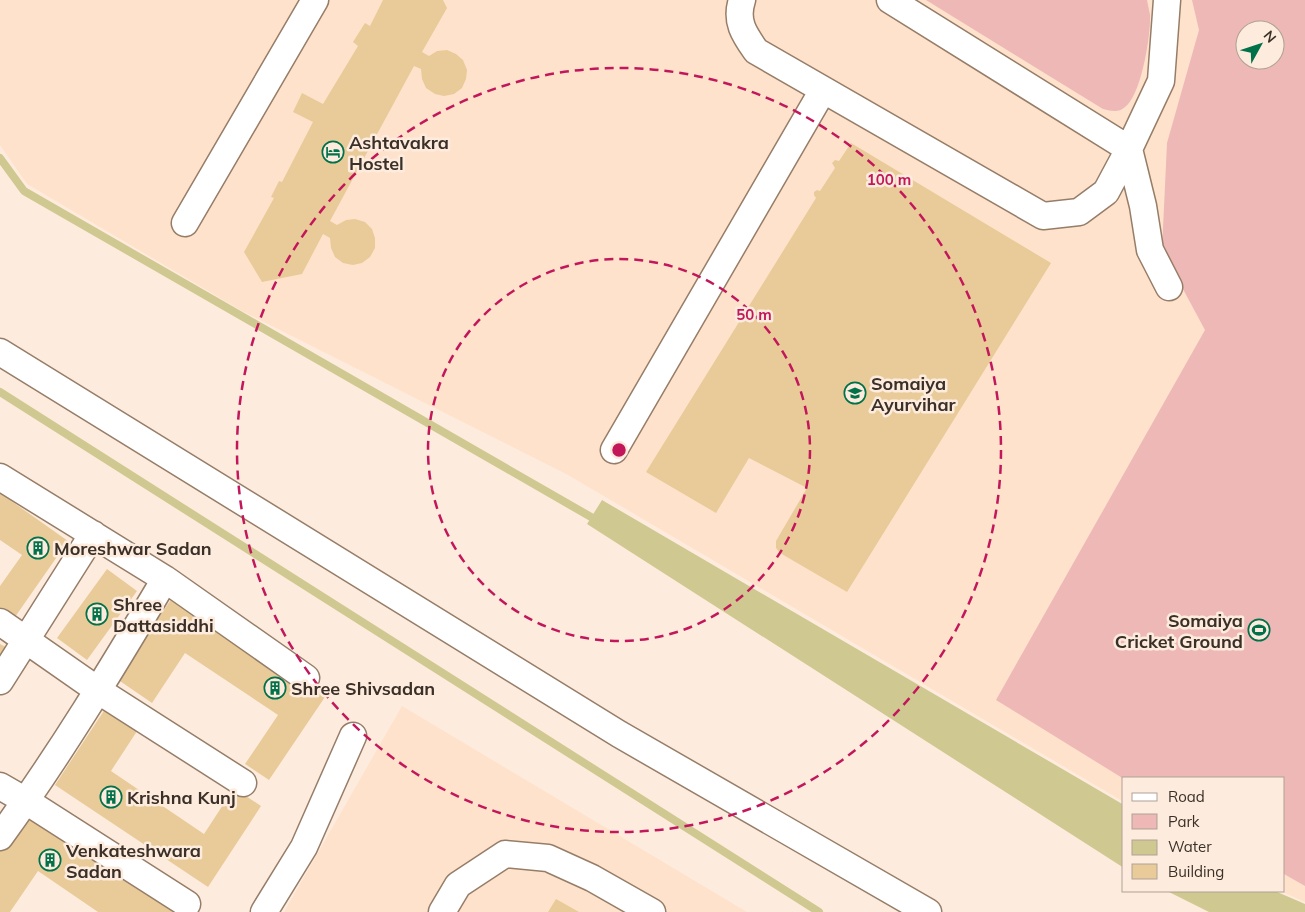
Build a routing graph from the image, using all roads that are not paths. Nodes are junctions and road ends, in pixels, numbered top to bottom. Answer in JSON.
{"nodes":[{"id":1,"x":315,"y":0,"type":"edge"},
{"id":2,"x":742,"y":0,"type":"edge"},
{"id":3,"x":890,"y":0,"type":"edge"},
{"id":4,"x":1167,"y":0,"type":"edge"},
{"id":5,"x":823,"y":90,"type":"junction"},
{"id":6,"x":1129,"y":149,"type":"junction"},
{"id":7,"x":185,"y":223,"type":"dead end"},
{"id":8,"x":1169,"y":287,"type":"dead end"},
{"id":9,"x":0,"y":352,"type":"edge"},
{"id":10,"x":614,"y":450,"type":"dead end"},
{"id":11,"x":0,"y":477,"type":"edge"},
{"id":12,"x":93,"y":534,"type":"junction"},
{"id":13,"x":165,"y":579,"type":"junction"},
{"id":14,"x":0,"y":622,"type":"edge"},
{"id":15,"x":25,"y":640,"type":"junction"},
{"id":16,"x":306,"y":678,"type":"dead end"},
{"id":17,"x":0,"y":681,"type":"edge"},
{"id":18,"x":99,"y":691,"type":"junction"},
{"id":19,"x":353,"y":736,"type":"dead end"},
{"id":20,"x":243,"y":783,"type":"dead end"},
{"id":21,"x":0,"y":786,"type":"edge"},
{"id":22,"x":26,"y":800,"type":"junction"},
{"id":23,"x":0,"y":837,"type":"edge"},
{"id":24,"x":187,"y":904,"type":"dead end"},
{"id":25,"x":264,"y":912,"type":"edge"},
{"id":26,"x":442,"y":912,"type":"edge"},
{"id":27,"x":652,"y":912,"type":"edge"},
{"id":28,"x":928,"y":912,"type":"edge"}],
"edges":[{"from":1,"to":7,"type":"street"},
{"from":2,"to":5,"type":"street"},
{"from":3,"to":6,"type":"street"},
{"from":4,"to":6,"type":"street"},
{"from":5,"to":6,"type":"street"},
{"from":5,"to":10,"type":"street"},
{"from":6,"to":8,"type":"street"},
{"from":9,"to":28,"type":"street"},
{"from":11,"to":12,"type":"street"},
{"from":12,"to":13,"type":"street"},
{"from":12,"to":15,"type":"street"},
{"from":13,"to":16,"type":"street"},
{"from":13,"to":18,"type":"street"},
{"from":14,"to":15,"type":"street"},
{"from":15,"to":17,"type":"street"},
{"from":15,"to":18,"type":"street"},
{"from":18,"to":20,"type":"street"},
{"from":18,"to":22,"type":"street"},
{"from":19,"to":25,"type":"street"},
{"from":21,"to":22,"type":"street"},
{"from":22,"to":23,"type":"street"},
{"from":22,"to":24,"type":"street"},
{"from":26,"to":27,"type":"street"}]}
